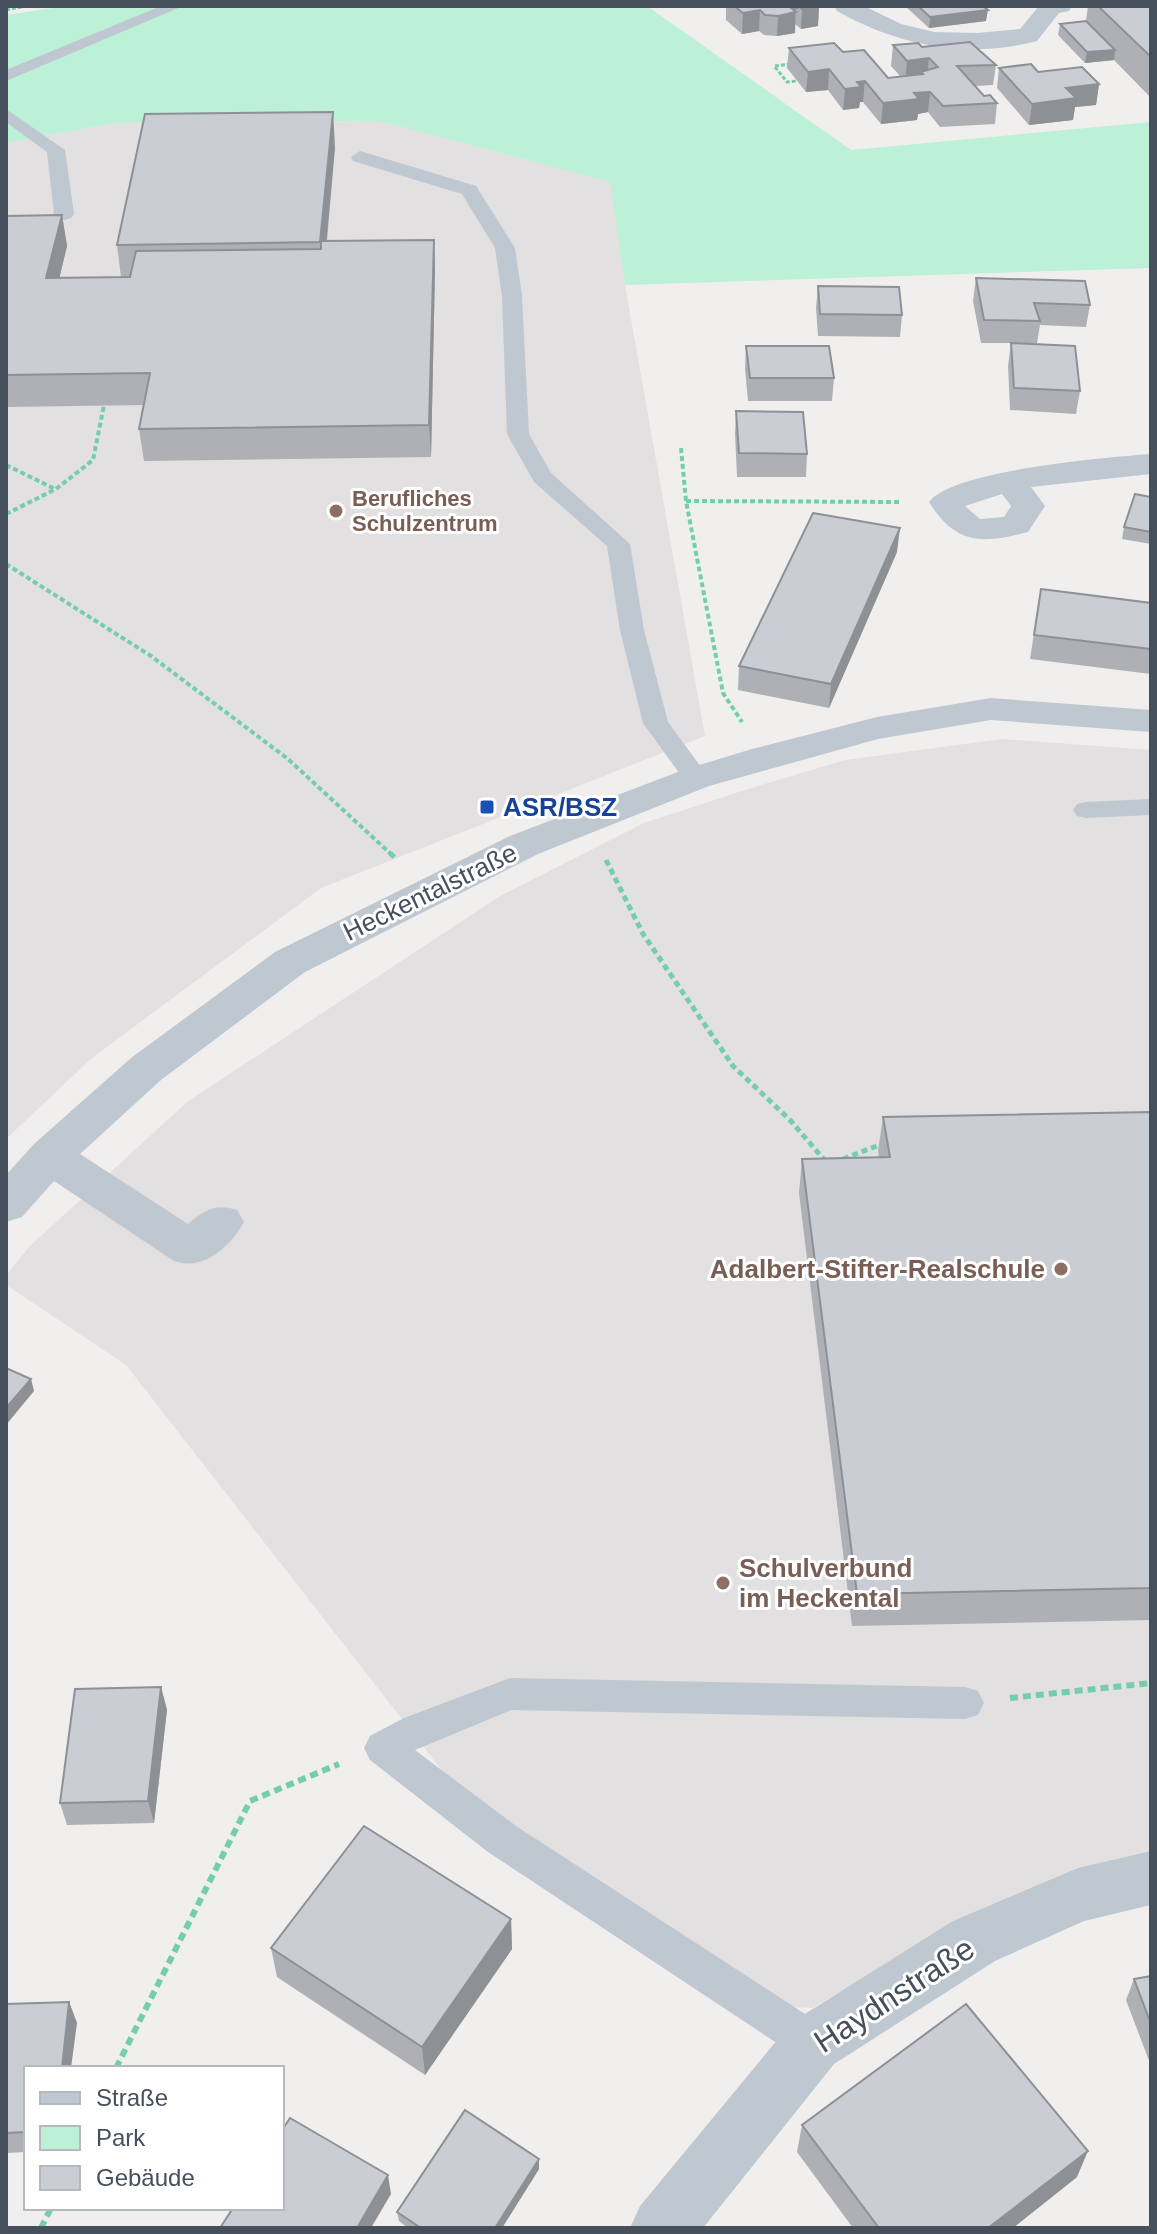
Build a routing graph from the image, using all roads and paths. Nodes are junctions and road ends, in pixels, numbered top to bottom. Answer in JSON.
{"nodes":[{"id":1,"x":27,"y":6,"type":"edge"},
{"id":2,"x":175,"y":6,"type":"edge"},
{"id":3,"x":846,"y":6,"type":"edge"},
{"id":4,"x":1053,"y":6,"type":"edge"},
{"id":5,"x":6,"y":10,"type":"edge"},
{"id":6,"x":805,"y":62,"type":"edge"},
{"id":7,"x":6,"y":76,"type":"edge"},
{"id":8,"x":797,"y":81,"type":"edge"},
{"id":9,"x":6,"y":114,"type":"edge"},
{"id":10,"x":360,"y":157,"type":"dead end"},
{"id":11,"x":64,"y":214,"type":"edge"},
{"id":12,"x":104,"y":405,"type":"edge"},
{"id":13,"x":681,"y":448,"type":"dead end"},
{"id":14,"x":1151,"y":464,"type":"edge"},
{"id":15,"x":6,"y":465,"type":"edge"},
{"id":16,"x":56,"y":489,"type":"junction"},
{"id":17,"x":686,"y":501,"type":"junction"},
{"id":18,"x":946,"y":502,"type":"joint"},
{"id":19,"x":6,"y":514,"type":"edge"},
{"id":20,"x":6,"y":564,"type":"edge"},
{"id":21,"x":1151,"y":721,"type":"edge"},
{"id":22,"x":765,"y":757,"type":"junction"},
{"id":23,"x":696,"y":778,"type":"junction"},
{"id":24,"x":1151,"y":807,"type":"edge"},
{"id":25,"x":1086,"y":810,"type":"dead end"},
{"id":26,"x":587,"y":819,"type":"junction"},
{"id":27,"x":428,"y":890,"type":"junction"},
{"id":28,"x":884,"y":1143,"type":"edge"},
{"id":29,"x":50,"y":1156,"type":"junction"},
{"id":30,"x":6,"y":1205,"type":"edge"},
{"id":31,"x":221,"y":1222,"type":"dead end"},
{"id":32,"x":1151,"y":1683,"type":"edge"},
{"id":33,"x":965,"y":1703,"type":"joint"},
{"id":34,"x":383,"y":1748,"type":"junction"},
{"id":35,"x":1151,"y":1878,"type":"edge"},
{"id":36,"x":813,"y":2043,"type":"junction"},
{"id":37,"x":117,"y":2066,"type":"edge"},
{"id":38,"x":50,"y":2210,"type":"edge"},
{"id":39,"x":41,"y":2228,"type":"edge"},
{"id":40,"x":662,"y":2228,"type":"edge"}],
"edges":[{"from":1,"to":5,"type":"path"},
{"from":2,"to":7,"type":"lane"},
{"from":3,"to":4,"type":"street"},
{"from":6,"to":8,"type":"path"},
{"from":9,"to":11,"type":"lane"},
{"from":10,"to":23,"type":"lane"},
{"from":12,"to":16,"type":"path"},
{"from":13,"to":17,"type":"path"},
{"from":14,"to":18,"type":"street"},
{"from":15,"to":16,"type":"path"},
{"from":16,"to":19,"type":"path"},
{"from":17,"to":18,"type":"path"},
{"from":17,"to":22,"type":"path"},
{"from":20,"to":27,"type":"path"},
{"from":21,"to":22,"type":"street","name":"Heckentalstraße"},
{"from":22,"to":23,"type":"street","name":"Heckentalstraße"},
{"from":23,"to":26,"type":"street","name":"Heckentalstraße"},
{"from":24,"to":25,"type":"lane"},
{"from":26,"to":27,"type":"street","name":"Heckentalstraße"},
{"from":26,"to":28,"type":"path"},
{"from":27,"to":29,"type":"street","name":"Heckentalstraße"},
{"from":29,"to":30,"type":"street","name":"Heckentalstraße"},
{"from":29,"to":31,"type":"street"},
{"from":32,"to":33,"type":"path"},
{"from":33,"to":34,"type":"lane"},
{"from":34,"to":36,"type":"lane"},
{"from":34,"to":37,"type":"path"},
{"from":35,"to":36,"type":"street","name":"Haydnstraße"},
{"from":36,"to":40,"type":"street","name":"Haydnstraße"},
{"from":38,"to":39,"type":"path"}]}
